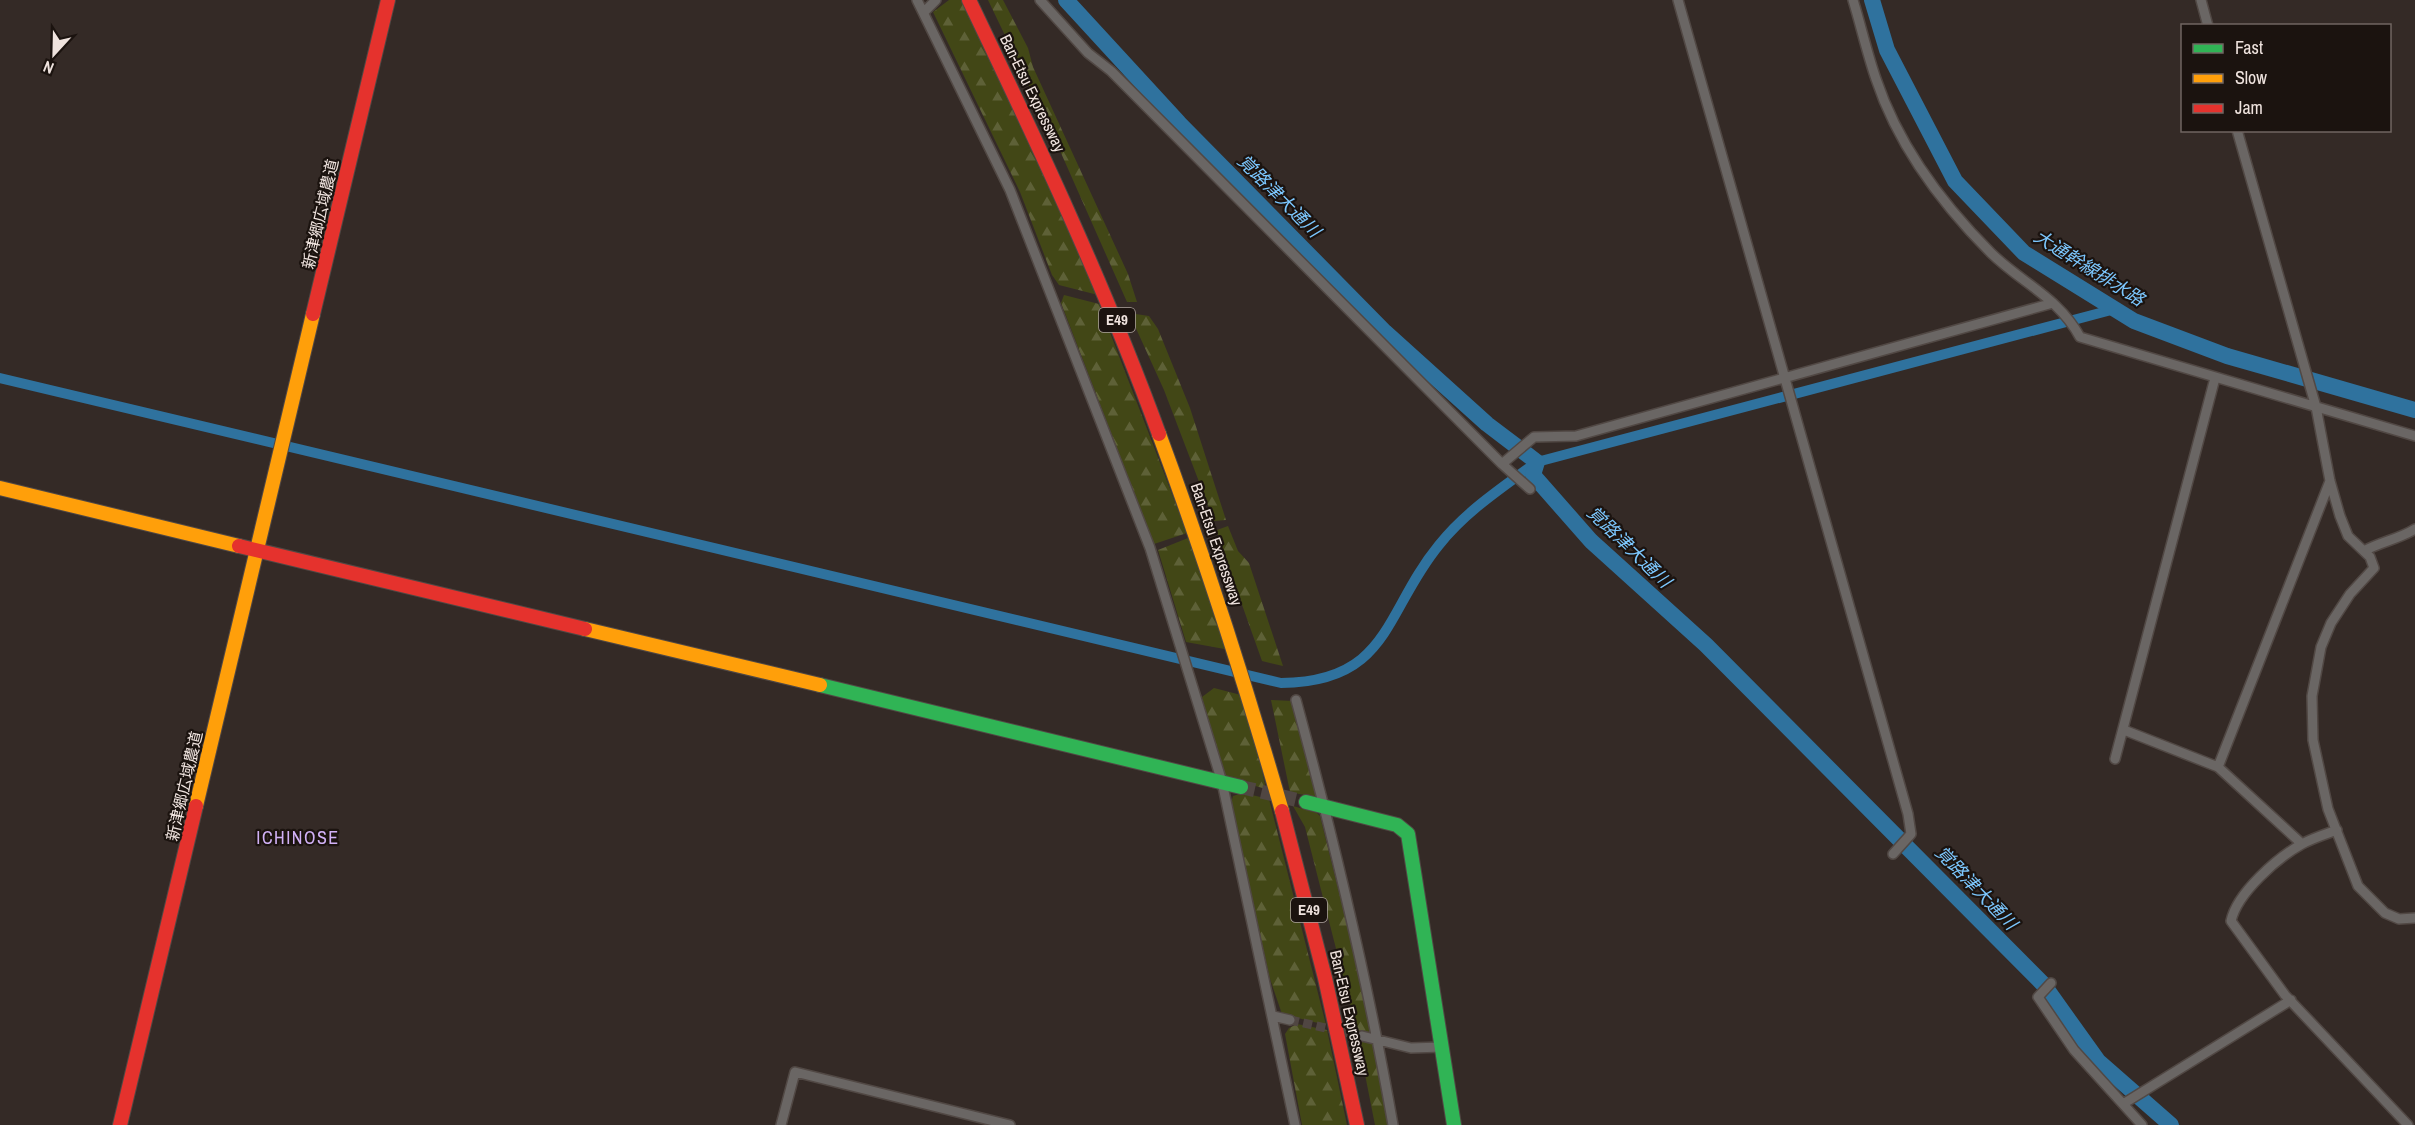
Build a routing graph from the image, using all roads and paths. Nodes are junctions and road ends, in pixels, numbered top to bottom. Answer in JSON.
{"nodes":[{"id":1,"x":388,"y":0,"type":"edge"},
{"id":2,"x":917,"y":0,"type":"edge"},
{"id":3,"x":936,"y":0,"type":"edge"},
{"id":4,"x":969,"y":0,"type":"edge"},
{"id":5,"x":1040,"y":0,"type":"edge"},
{"id":6,"x":1678,"y":0,"type":"edge"},
{"id":7,"x":1853,"y":0,"type":"edge"},
{"id":8,"x":2201,"y":0,"type":"edge"},
{"id":9,"x":924,"y":12,"type":"junction"},
{"id":10,"x":2207,"y":24,"type":"edge"},
{"id":11,"x":2238,"y":132,"type":"edge"},
{"id":12,"x":2053,"y":303,"type":"junction"},
{"id":13,"x":2214,"y":378,"type":"junction"},
{"id":14,"x":1784,"y":381,"type":"junction"},
{"id":15,"x":2314,"y":404,"type":"junction"},
{"id":16,"x":2415,"y":436,"type":"edge"},
{"id":17,"x":1506,"y":464,"type":"junction"},
{"id":18,"x":2330,"y":481,"type":"junction"},
{"id":19,"x":0,"y":488,"type":"edge"},
{"id":20,"x":1530,"y":489,"type":"dead end"},
{"id":21,"x":2415,"y":529,"type":"edge"},
{"id":22,"x":258,"y":550,"type":"junction"},
{"id":23,"x":2364,"y":551,"type":"junction"},
{"id":24,"x":1296,"y":699,"type":"dead end"},
{"id":25,"x":2124,"y":730,"type":"junction"},
{"id":26,"x":2115,"y":759,"type":"dead end"},
{"id":27,"x":2218,"y":767,"type":"junction"},
{"id":28,"x":1222,"y":783,"type":"junction"},
{"id":29,"x":1241,"y":787,"type":"tunnel mouth"},
{"id":30,"x":1306,"y":802,"type":"tunnel mouth"},
{"id":31,"x":1325,"y":807,"type":"junction"},
{"id":32,"x":2337,"y":830,"type":"junction"},
{"id":33,"x":2302,"y":844,"type":"junction"},
{"id":34,"x":1896,"y":851,"type":"dead end"},
{"id":35,"x":2415,"y":918,"type":"edge"},
{"id":36,"x":2051,"y":983,"type":"dead end"},
{"id":37,"x":2291,"y":1000,"type":"junction"},
{"id":38,"x":1273,"y":1016,"type":"junction"},
{"id":39,"x":1290,"y":1020,"type":"tunnel mouth"},
{"id":40,"x":1362,"y":1036,"type":"tunnel mouth"},
{"id":41,"x":1378,"y":1040,"type":"junction"},
{"id":42,"x":1442,"y":1047,"type":"junction"},
{"id":43,"x":2125,"y":1102,"type":"junction"},
{"id":44,"x":120,"y":1125,"type":"edge"},
{"id":45,"x":781,"y":1125,"type":"edge"},
{"id":46,"x":1010,"y":1125,"type":"edge"},
{"id":47,"x":1295,"y":1125,"type":"edge"},
{"id":48,"x":1357,"y":1125,"type":"edge"},
{"id":49,"x":1393,"y":1125,"type":"edge"},
{"id":50,"x":1454,"y":1125,"type":"edge"},
{"id":51,"x":2142,"y":1125,"type":"edge"},
{"id":52,"x":2408,"y":1125,"type":"edge"}],
"edges":[{"from":1,"to":22,"type":"main road","name":"新津郷広域農道"},
{"from":2,"to":9,"type":"street"},
{"from":3,"to":9,"type":"street"},
{"from":4,"to":48,"type":"main road","name":"Ban-Etsu Expressway","number":"E49"},
{"from":5,"to":17,"type":"street"},
{"from":6,"to":14,"type":"street"},
{"from":7,"to":12,"type":"street"},
{"from":8,"to":10,"type":"street"},
{"from":9,"to":28,"type":"street"},
{"from":11,"to":15,"type":"street"},
{"from":12,"to":13,"type":"street"},
{"from":12,"to":14,"type":"street"},
{"from":13,"to":15,"type":"street"},
{"from":13,"to":25,"type":"street"},
{"from":14,"to":17,"type":"street"},
{"from":14,"to":34,"type":"street"},
{"from":15,"to":16,"type":"street"},
{"from":15,"to":18,"type":"street"},
{"from":17,"to":20,"type":"street"},
{"from":18,"to":23,"type":"street"},
{"from":18,"to":27,"type":"street"},
{"from":19,"to":22,"type":"main road"},
{"from":21,"to":23,"type":"street"},
{"from":22,"to":28,"type":"main road"},
{"from":22,"to":44,"type":"main road","name":"新津郷広域農道"},
{"from":23,"to":32,"type":"street"},
{"from":24,"to":31,"type":"street"},
{"from":25,"to":26,"type":"street"},
{"from":25,"to":27,"type":"street"},
{"from":27,"to":33,"type":"street"},
{"from":28,"to":29,"type":"main road"},
{"from":28,"to":38,"type":"street"},
{"from":30,"to":31,"type":"main road"},
{"from":31,"to":41,"type":"street"},
{"from":31,"to":42,"type":"main road"},
{"from":32,"to":33,"type":"street"},
{"from":32,"to":35,"type":"street"},
{"from":33,"to":37,"type":"street"},
{"from":36,"to":43,"type":"street"},
{"from":37,"to":43,"type":"street"},
{"from":37,"to":52,"type":"street"},
{"from":38,"to":39,"type":"street"},
{"from":38,"to":47,"type":"street"},
{"from":40,"to":41,"type":"street"},
{"from":41,"to":42,"type":"street"},
{"from":41,"to":49,"type":"street"},
{"from":42,"to":50,"type":"main road"},
{"from":43,"to":51,"type":"street"},
{"from":45,"to":46,"type":"street"}]}
